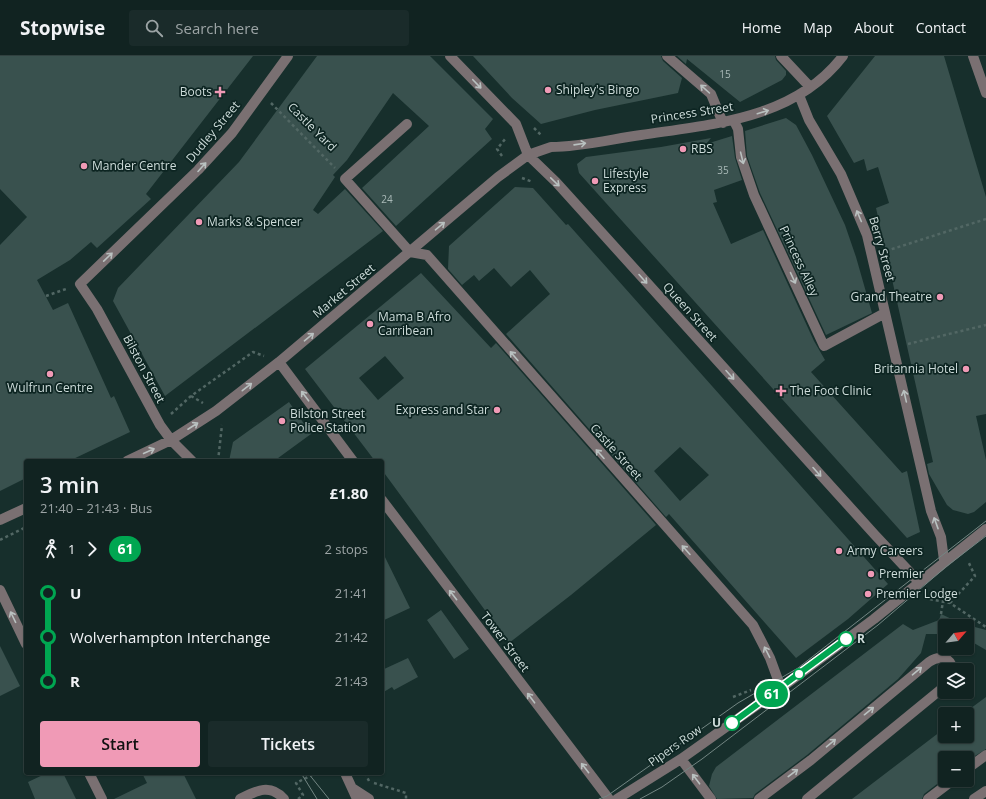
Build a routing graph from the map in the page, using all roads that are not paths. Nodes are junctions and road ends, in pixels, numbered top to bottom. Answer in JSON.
{"nodes":[{"id":1,"x":288,"y":56,"type":"edge"},
{"id":2,"x":450,"y":56,"type":"edge"},
{"id":3,"x":667,"y":56,"type":"edge"},
{"id":4,"x":781,"y":56,"type":"edge"},
{"id":5,"x":843,"y":56,"type":"edge"},
{"id":6,"x":973,"y":56,"type":"edge"},
{"id":7,"x":810,"y":87,"type":"junction"},
{"id":8,"x":986,"y":93,"type":"edge"},
{"id":9,"x":799,"y":95,"type":"junction"},
{"id":10,"x":734,"y":120,"type":"junction"},
{"id":11,"x":723,"y":123,"type":"junction"},
{"id":12,"x":407,"y":124,"type":"dead end"},
{"id":13,"x":528,"y":155,"type":"junction"},
{"id":14,"x":410,"y":252,"type":"junction"},
{"id":15,"x":80,"y":284,"type":"joint"},
{"id":16,"x":885,"y":313,"type":"junction"},
{"id":17,"x":280,"y":362,"type":"junction"},
{"id":18,"x":171,"y":440,"type":"junction"},
{"id":19,"x":130,"y":459,"type":"edge"},
{"id":20,"x":190,"y":459,"type":"edge"},
{"id":21,"x":352,"y":459,"type":"edge"},
{"id":22,"x":384,"y":503,"type":"edge"},
{"id":23,"x":24,"y":509,"type":"edge"},
{"id":24,"x":0,"y":520,"type":"edge"},
{"id":25,"x":986,"y":528,"type":"edge"},
{"id":26,"x":944,"y":560,"type":"junction"},
{"id":27,"x":915,"y":584,"type":"junction"},
{"id":28,"x":0,"y":590,"type":"edge"},
{"id":29,"x":24,"y":640,"type":"edge"},
{"id":30,"x":951,"y":663,"type":"edge"},
{"id":31,"x":781,"y":688,"type":"junction"},
{"id":32,"x":938,"y":692,"type":"edge"},
{"id":33,"x":986,"y":755,"type":"edge"},
{"id":34,"x":681,"y":759,"type":"junction"},
{"id":35,"x":974,"y":764,"type":"edge"},
{"id":36,"x":90,"y":775,"type":"edge"},
{"id":37,"x":345,"y":775,"type":"edge"},
{"id":38,"x":944,"y":787,"type":"edge"},
{"id":39,"x":352,"y":788,"type":"junction"},
{"id":40,"x":986,"y":791,"type":"edge"},
{"id":41,"x":281,"y":796,"type":"edge"},
{"id":42,"x":102,"y":799,"type":"edge"},
{"id":43,"x":240,"y":799,"type":"edge"},
{"id":44,"x":357,"y":799,"type":"edge"},
{"id":45,"x":369,"y":799,"type":"edge"},
{"id":46,"x":609,"y":799,"type":"edge"},
{"id":47,"x":617,"y":799,"type":"edge"},
{"id":48,"x":711,"y":799,"type":"edge"},
{"id":49,"x":759,"y":799,"type":"edge"},
{"id":50,"x":807,"y":799,"type":"edge"},
{"id":51,"x":928,"y":799,"type":"edge"},
{"id":52,"x":974,"y":799,"type":"edge"}],
"edges":[{"from":15,"to":1,"type":"street","name":"Dudley Street","one_way":true},
{"from":2,"to":13,"type":"street","name":"Queen Street","one_way":true},
{"from":11,"to":3,"type":"street","one_way":true},
{"from":4,"to":7,"type":"street"},
{"from":5,"to":7,"type":"street","name":"Princess Street"},
{"from":6,"to":8,"type":"street"},
{"from":7,"to":9,"type":"street","name":"Princess Street"},
{"from":10,"to":9,"type":"street","name":"Princess Street","one_way":true},
{"from":16,"to":9,"type":"street","name":"Berry Street","one_way":true},
{"from":10,"to":11,"type":"street","name":"Princess Street"},
{"from":10,"to":16,"type":"street","name":"Princess Alley","one_way":true},
{"from":13,"to":11,"type":"street","name":"Princess Street","one_way":true},
{"from":12,"to":14,"type":"street"},
{"from":14,"to":13,"type":"street","name":"Market Street","one_way":true},
{"from":13,"to":27,"type":"street","name":"Queen Street","one_way":true},
{"from":17,"to":14,"type":"street","name":"Market Street","one_way":true},
{"from":31,"to":14,"type":"street","name":"Castle Street","one_way":true},
{"from":15,"to":18,"type":"street","name":"Bilston Street"},
{"from":26,"to":16,"type":"street","name":"Berry Street","one_way":true},
{"from":18,"to":17,"type":"street","name":"Market Street","one_way":true},
{"from":21,"to":17,"type":"street","one_way":true},
{"from":19,"to":18,"type":"street","name":"Market Street","one_way":true},
{"from":18,"to":20,"type":"street","name":"Bilston Street"},
{"from":46,"to":22,"type":"street","name":"Tower Street","one_way":true},
{"from":23,"to":24,"type":"street"},
{"from":25,"to":26,"type":"street","name":"Pipers Row"},
{"from":26,"to":27,"type":"street","name":"Pipers Row"},
{"from":27,"to":31,"type":"street","name":"Pipers Row"},
{"from":29,"to":28,"type":"street","one_way":true},
{"from":49,"to":30,"type":"street","one_way":true},
{"from":31,"to":34,"type":"street","name":"Pipers Row"},
{"from":32,"to":50,"type":"street"},
{"from":33,"to":35,"type":"street"},
{"from":34,"to":47,"type":"street","name":"Pipers Row"},
{"from":48,"to":34,"type":"street","one_way":true},
{"from":36,"to":42,"type":"street"},
{"from":37,"to":39,"type":"street"},
{"from":38,"to":51,"type":"street"},
{"from":39,"to":44,"type":"street"},
{"from":39,"to":45,"type":"street"},
{"from":40,"to":52,"type":"street"},
{"from":41,"to":43,"type":"street"}]}
